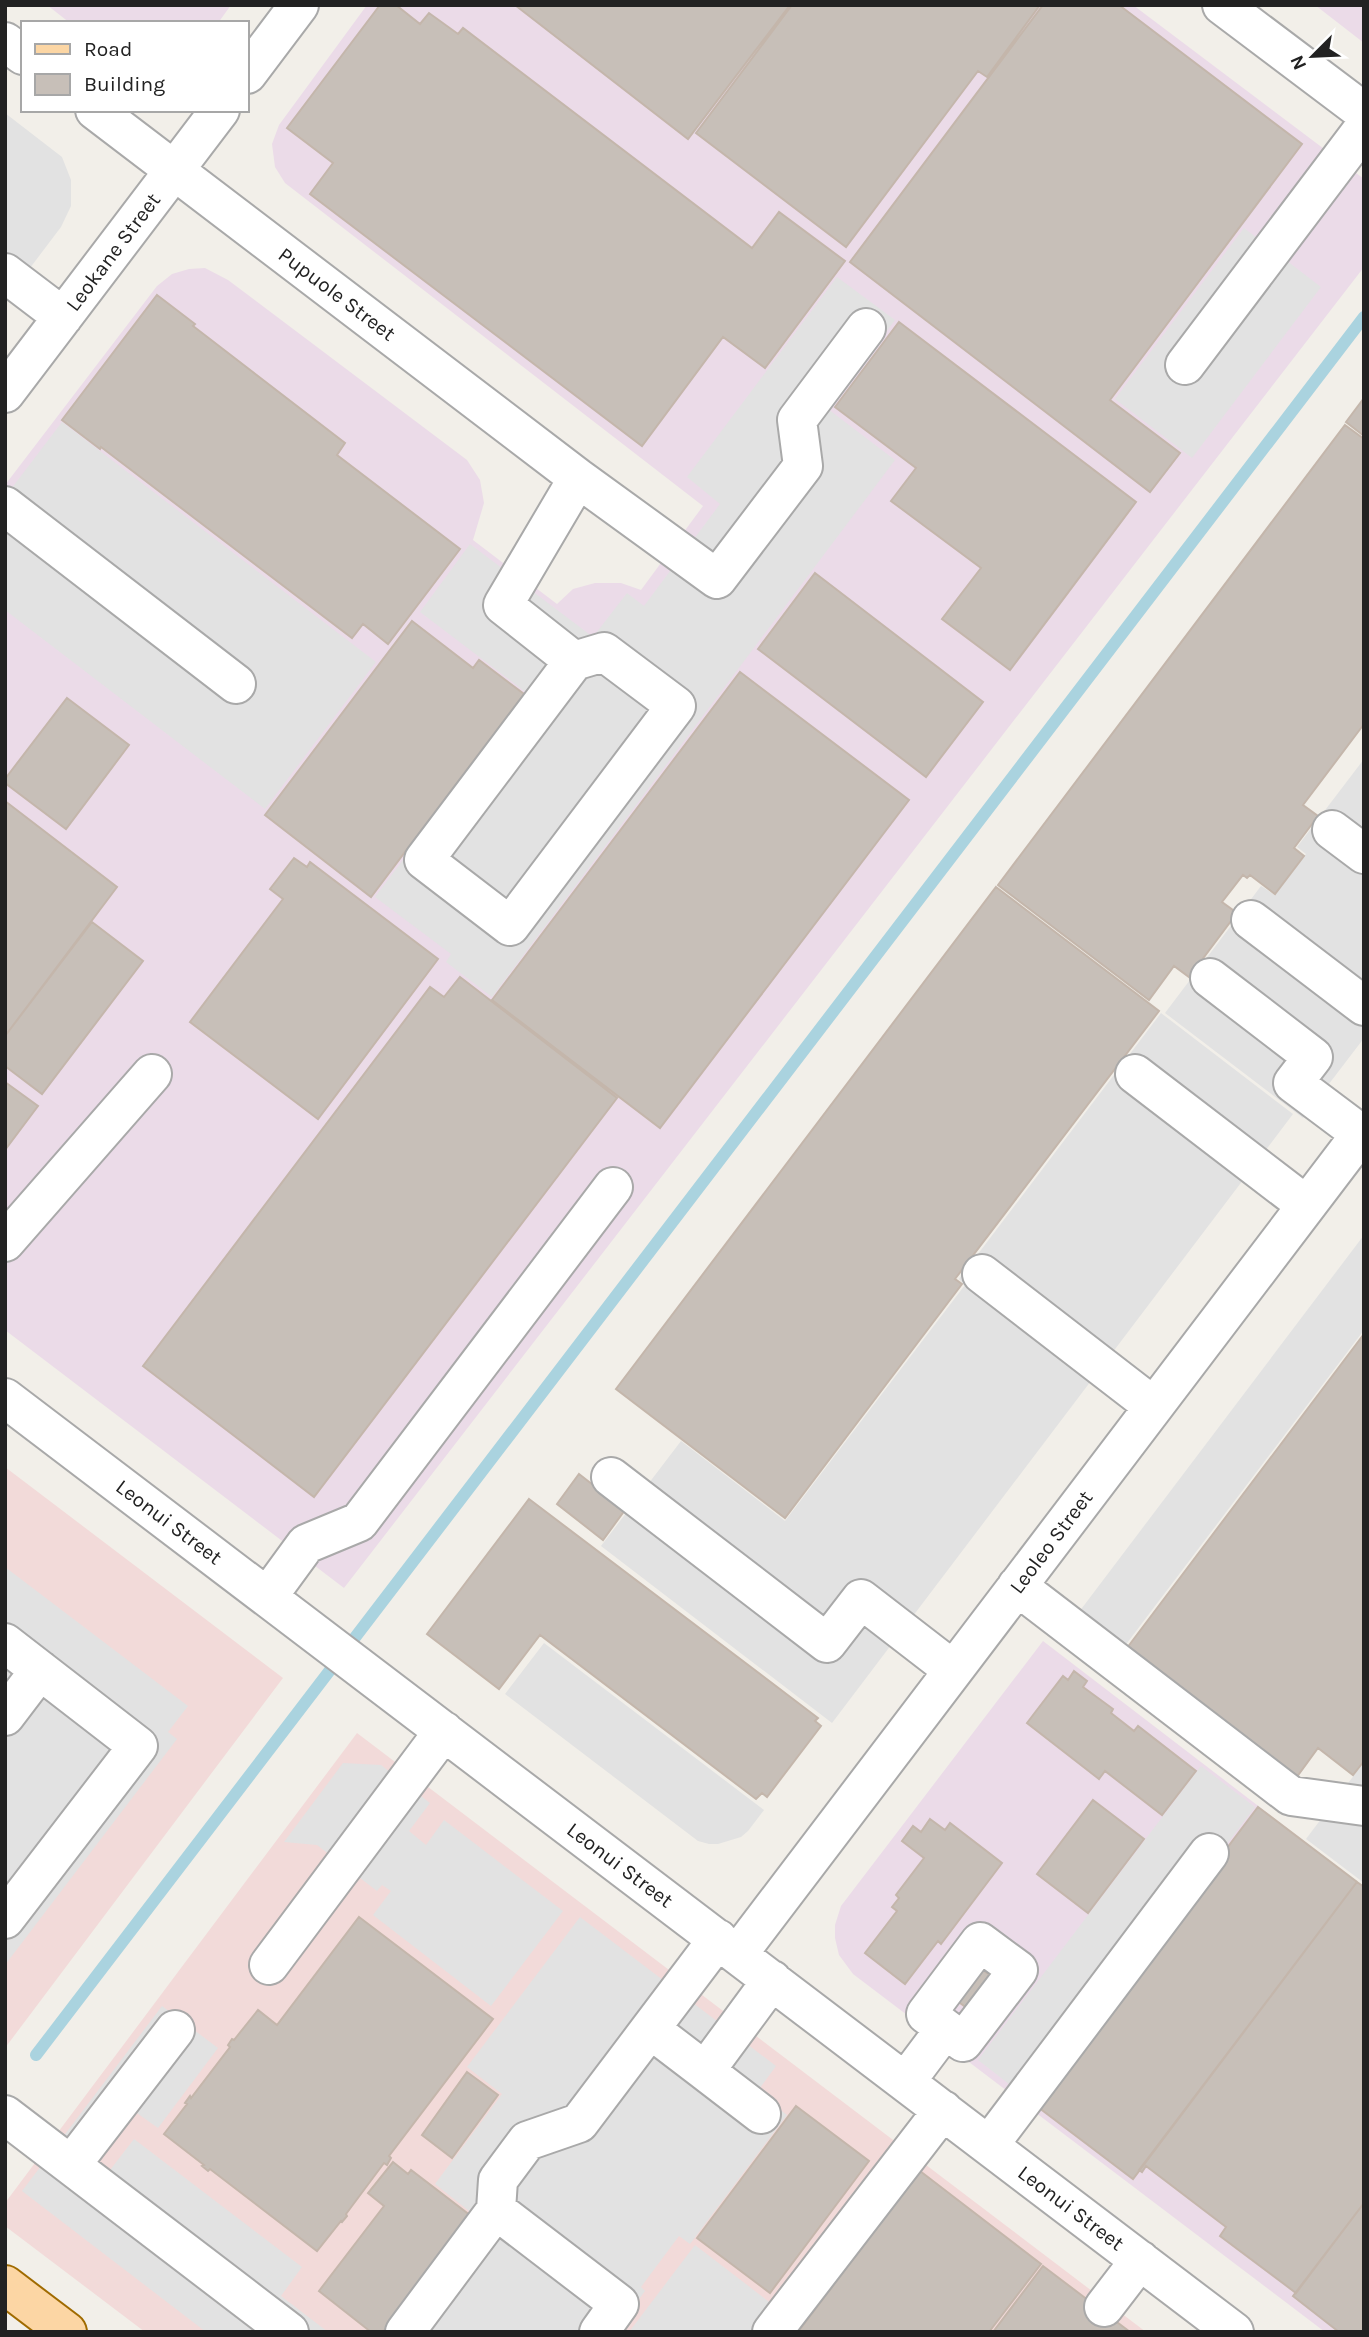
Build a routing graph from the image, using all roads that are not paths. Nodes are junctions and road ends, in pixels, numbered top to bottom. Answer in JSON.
{"nodes":[{"id":1,"x":299,"y":5,"type":"edge"},
{"id":2,"x":1226,"y":6,"type":"edge"},
{"id":3,"x":5,"y":42,"type":"edge"},
{"id":4,"x":21,"y":54,"type":"edge"},
{"id":5,"x":248,"y":73,"type":"edge"},
{"id":6,"x":1359,"y":104,"type":"edge"},
{"id":7,"x":99,"y":112,"type":"edge"},
{"id":8,"x":218,"y":112,"type":"edge"},
{"id":9,"x":175,"y":170,"type":"junction"},
{"id":10,"x":5,"y":273,"type":"edge"},
{"id":11,"x":63,"y":317,"type":"junction"},
{"id":12,"x":866,"y":328,"type":"dead end"},
{"id":13,"x":1185,"y":365,"type":"dead end"},
{"id":14,"x":5,"y":393,"type":"edge"},
{"id":15,"x":578,"y":478,"type":"junction"},
{"id":16,"x":5,"y":506,"type":"edge"},
{"id":17,"x":574,"y":660,"type":"junction"},
{"id":18,"x":236,"y":684,"type":"dead end"},
{"id":19,"x":1332,"y":830,"type":"dead end"},
{"id":20,"x":1364,"y":854,"type":"edge"},
{"id":21,"x":1251,"y":920,"type":"dead end"},
{"id":22,"x":1210,"y":978,"type":"dead end"},
{"id":23,"x":1364,"y":1006,"type":"edge"},
{"id":24,"x":152,"y":1074,"type":"dead end"},
{"id":25,"x":1135,"y":1074,"type":"dead end"},
{"id":26,"x":1362,"y":1132,"type":"edge"},
{"id":27,"x":613,"y":1186,"type":"dead end"},
{"id":28,"x":1306,"y":1205,"type":"junction"},
{"id":29,"x":5,"y":1242,"type":"edge"},
{"id":30,"x":982,"y":1275,"type":"dead end"},
{"id":31,"x":5,"y":1398,"type":"edge"},
{"id":32,"x":1153,"y":1406,"type":"junction"},
{"id":33,"x":611,"y":1477,"type":"dead end"},
{"id":34,"x":1017,"y":1586,"type":"junction"},
{"id":35,"x":268,"y":1596,"type":"junction"},
{"id":36,"x":5,"y":1643,"type":"edge"},
{"id":37,"x":40,"y":1670,"type":"junction"},
{"id":38,"x":953,"y":1670,"type":"junction"},
{"id":39,"x":5,"y":1716,"type":"edge"},
{"id":40,"x":444,"y":1731,"type":"junction"},
{"id":41,"x":1364,"y":1806,"type":"edge"},
{"id":42,"x":1209,"y":1853,"type":"dead end"},
{"id":43,"x":5,"y":1919,"type":"edge"},
{"id":44,"x":728,"y":1947,"type":"junction"},
{"id":45,"x":269,"y":1965,"type":"dead end"},
{"id":46,"x":772,"y":1980,"type":"junction"},
{"id":47,"x":650,"y":2029,"type":"junction"},
{"id":48,"x":945,"y":2029,"type":"dead end"},
{"id":49,"x":174,"y":2030,"type":"dead end"},
{"id":50,"x":705,"y":2071,"type":"junction"},
{"id":51,"x":906,"y":2081,"type":"junction"},
{"id":52,"x":943,"y":2109,"type":"junction"},
{"id":53,"x":761,"y":2114,"type":"dead end"},
{"id":54,"x":5,"y":2115,"type":"edge"},
{"id":55,"x":989,"y":2145,"type":"junction"},
{"id":56,"x":71,"y":2165,"type":"junction"},
{"id":57,"x":496,"y":2210,"type":"junction"},
{"id":58,"x":1140,"y":2260,"type":"junction"},
{"id":59,"x":5,"y":2285,"type":"edge"},
{"id":60,"x":1104,"y":2307,"type":"dead end"},
{"id":61,"x":67,"y":2332,"type":"edge"},
{"id":62,"x":289,"y":2332,"type":"edge"},
{"id":63,"x":405,"y":2332,"type":"edge"},
{"id":64,"x":599,"y":2332,"type":"edge"},
{"id":65,"x":772,"y":2332,"type":"edge"},
{"id":66,"x":1234,"y":2332,"type":"edge"}],
"edges":[{"from":1,"to":5,"type":"street"},
{"from":2,"to":6,"type":"street"},
{"from":3,"to":4,"type":"street"},
{"from":6,"to":13,"type":"street"},
{"from":7,"to":9,"type":"street","name":"Pupuole Street"},
{"from":8,"to":9,"type":"street","name":"Leokane Street"},
{"from":9,"to":11,"type":"street","name":"Leokane Street"},
{"from":9,"to":15,"type":"street","name":"Pupuole Street"},
{"from":10,"to":11,"type":"street"},
{"from":11,"to":14,"type":"street","name":"Leokane Street"},
{"from":12,"to":15,"type":"street","name":"Pupuole Street"},
{"from":15,"to":17,"type":"street"},
{"from":16,"to":18,"type":"street"},
{"from":17,"to":17,"type":"street"},
{"from":19,"to":20,"type":"street"},
{"from":21,"to":23,"type":"street"},
{"from":22,"to":26,"type":"street"},
{"from":24,"to":29,"type":"street"},
{"from":25,"to":28,"type":"street"},
{"from":26,"to":28,"type":"street","name":"Leoleo Street"},
{"from":27,"to":35,"type":"street"},
{"from":28,"to":32,"type":"street","name":"Leoleo Street"},
{"from":30,"to":32,"type":"street"},
{"from":31,"to":35,"type":"street","name":"Leonui Street"},
{"from":32,"to":34,"type":"street","name":"Leoleo Street"},
{"from":33,"to":38,"type":"street"},
{"from":34,"to":38,"type":"street","name":"Leoleo Street"},
{"from":34,"to":41,"type":"street"},
{"from":35,"to":40,"type":"street","name":"Leonui Street"},
{"from":36,"to":37,"type":"street"},
{"from":37,"to":39,"type":"street"},
{"from":37,"to":43,"type":"street"},
{"from":38,"to":44,"type":"street","name":"Leoleo Street"},
{"from":40,"to":44,"type":"street","name":"Leonui Street"},
{"from":40,"to":45,"type":"street"},
{"from":42,"to":55,"type":"street"},
{"from":44,"to":46,"type":"street","name":"Leonui Street"},
{"from":44,"to":47,"type":"street","name":"Leoleo Street"},
{"from":46,"to":50,"type":"street"},
{"from":46,"to":51,"type":"street","name":"Leonui Street"},
{"from":47,"to":50,"type":"street"},
{"from":47,"to":57,"type":"street","name":"Leoleo Street"},
{"from":48,"to":51,"type":"street"},
{"from":49,"to":56,"type":"street"},
{"from":50,"to":53,"type":"street"},
{"from":51,"to":52,"type":"street","name":"Leonui Street"},
{"from":52,"to":55,"type":"street","name":"Leonui Street"},
{"from":52,"to":65,"type":"street"},
{"from":54,"to":56,"type":"street"},
{"from":55,"to":58,"type":"street","name":"Leonui Street"},
{"from":56,"to":62,"type":"street"},
{"from":57,"to":63,"type":"street"},
{"from":57,"to":64,"type":"street"},
{"from":58,"to":60,"type":"street"},
{"from":58,"to":66,"type":"street","name":"Leonui Street"},
{"from":59,"to":61,"type":"main road"}]}
